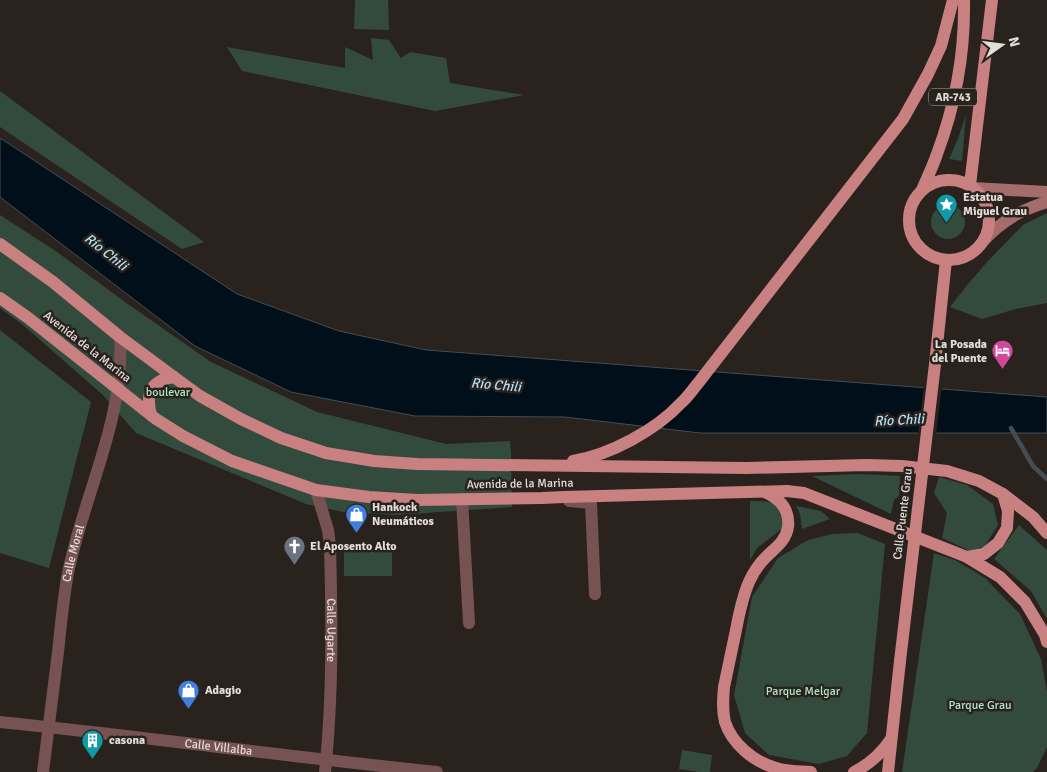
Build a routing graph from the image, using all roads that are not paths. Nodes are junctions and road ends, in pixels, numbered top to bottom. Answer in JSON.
{"nodes":[{"id":1,"x":953,"y":0,"type":"edge"},
{"id":2,"x":964,"y":0,"type":"edge"},
{"id":3,"x":992,"y":0,"type":"edge"},
{"id":4,"x":972,"y":186,"type":"junction"},
{"id":5,"x":922,"y":190,"type":"junction"},
{"id":6,"x":1047,"y":192,"type":"edge"},
{"id":7,"x":1047,"y":202,"type":"edge"},
{"id":8,"x":984,"y":240,"type":"junction"},
{"id":9,"x":0,"y":244,"type":"edge"},
{"id":10,"x":946,"y":260,"type":"junction"},
{"id":11,"x":0,"y":298,"type":"edge"},
{"id":12,"x":120,"y":338,"type":"junction"},
{"id":13,"x":174,"y":378,"type":"junction"},
{"id":14,"x":118,"y":389,"type":"junction"},
{"id":15,"x":151,"y":414,"type":"junction"},
{"id":16,"x":541,"y":465,"type":"junction"},
{"id":17,"x":316,"y":490,"type":"junction"},
{"id":18,"x":765,"y":492,"type":"junction"},
{"id":19,"x":1003,"y":494,"type":"junction"},
{"id":20,"x":542,"y":498,"type":"junction"},
{"id":21,"x":462,"y":499,"type":"junction"},
{"id":22,"x":1047,"y":533,"type":"edge"},
{"id":23,"x":967,"y":558,"type":"junction"},
{"id":24,"x":595,"y":594,"type":"dead end"},
{"id":25,"x":469,"y":623,"type":"dead end"},
{"id":26,"x":1047,"y":642,"type":"edge"},
{"id":27,"x":0,"y":722,"type":"edge"},
{"id":28,"x":49,"y":727,"type":"junction"},
{"id":29,"x":892,"y":738,"type":"junction"},
{"id":30,"x":325,"y":766,"type":"edge"},
{"id":31,"x":43,"y":772,"type":"edge"},
{"id":32,"x":437,"y":772,"type":"edge"},
{"id":33,"x":811,"y":772,"type":"edge"},
{"id":34,"x":854,"y":772,"type":"edge"},
{"id":35,"x":888,"y":772,"type":"edge"}],
"edges":[{"from":1,"to":16,"type":"main road"},
{"from":2,"to":5,"type":"main road","number":"AR-743"},
{"from":3,"to":4,"type":"main road","number":"AR-743"},
{"from":4,"to":5,"type":"main road"},
{"from":4,"to":6,"type":"street"},
{"from":4,"to":8,"type":"main road"},
{"from":5,"to":10,"type":"main road","number":"AR-743"},
{"from":7,"to":8,"type":"street"},
{"from":8,"to":10,"type":"main road"},
{"from":9,"to":12,"type":"main road","name":"Avenida de la Marina"},
{"from":10,"to":29,"type":"main road","name":"Calle Puente Grau","bridge":true},
{"from":11,"to":14,"type":"main road","name":"Avenida de la Marina"},
{"from":12,"to":13,"type":"main road","name":"Avenida de la Marina"},
{"from":12,"to":14,"type":"street","name":"Calle Moral"},
{"from":13,"to":15,"type":"main road"},
{"from":13,"to":16,"type":"main road","name":"Avenida de la Marina"},
{"from":14,"to":15,"type":"main road","name":"Avenida de la Marina"},
{"from":14,"to":28,"type":"street","name":"Calle Moral"},
{"from":15,"to":17,"type":"main road","name":"Avenida de la Marina"},
{"from":16,"to":19,"type":"main road","name":"Avenida de la Marina"},
{"from":17,"to":21,"type":"main road","name":"Avenida de la Marina"},
{"from":17,"to":30,"type":"street","name":"Calle Ugarte"},
{"from":18,"to":20,"type":"main road","name":"Avenida de la Marina"},
{"from":18,"to":23,"type":"main road","name":"Avenida de la Marina"},
{"from":18,"to":33,"type":"main road"},
{"from":19,"to":22,"type":"main road","name":"Avenida de la Marina"},
{"from":19,"to":23,"type":"main road"},
{"from":20,"to":21,"type":"main road","name":"Avenida de la Marina"},
{"from":20,"to":24,"type":"street"},
{"from":21,"to":25,"type":"street"},
{"from":23,"to":26,"type":"main road","name":"Avenida de la Marina"},
{"from":27,"to":28,"type":"street","name":"Calle Villalba"},
{"from":28,"to":30,"type":"street","name":"Calle Villalba"},
{"from":28,"to":31,"type":"street","name":"Calle Moral"},
{"from":29,"to":34,"type":"main road"},
{"from":29,"to":35,"type":"main road","name":"Calle Puente Grau"},
{"from":30,"to":32,"type":"street","name":"Calle Villalba"}]}
